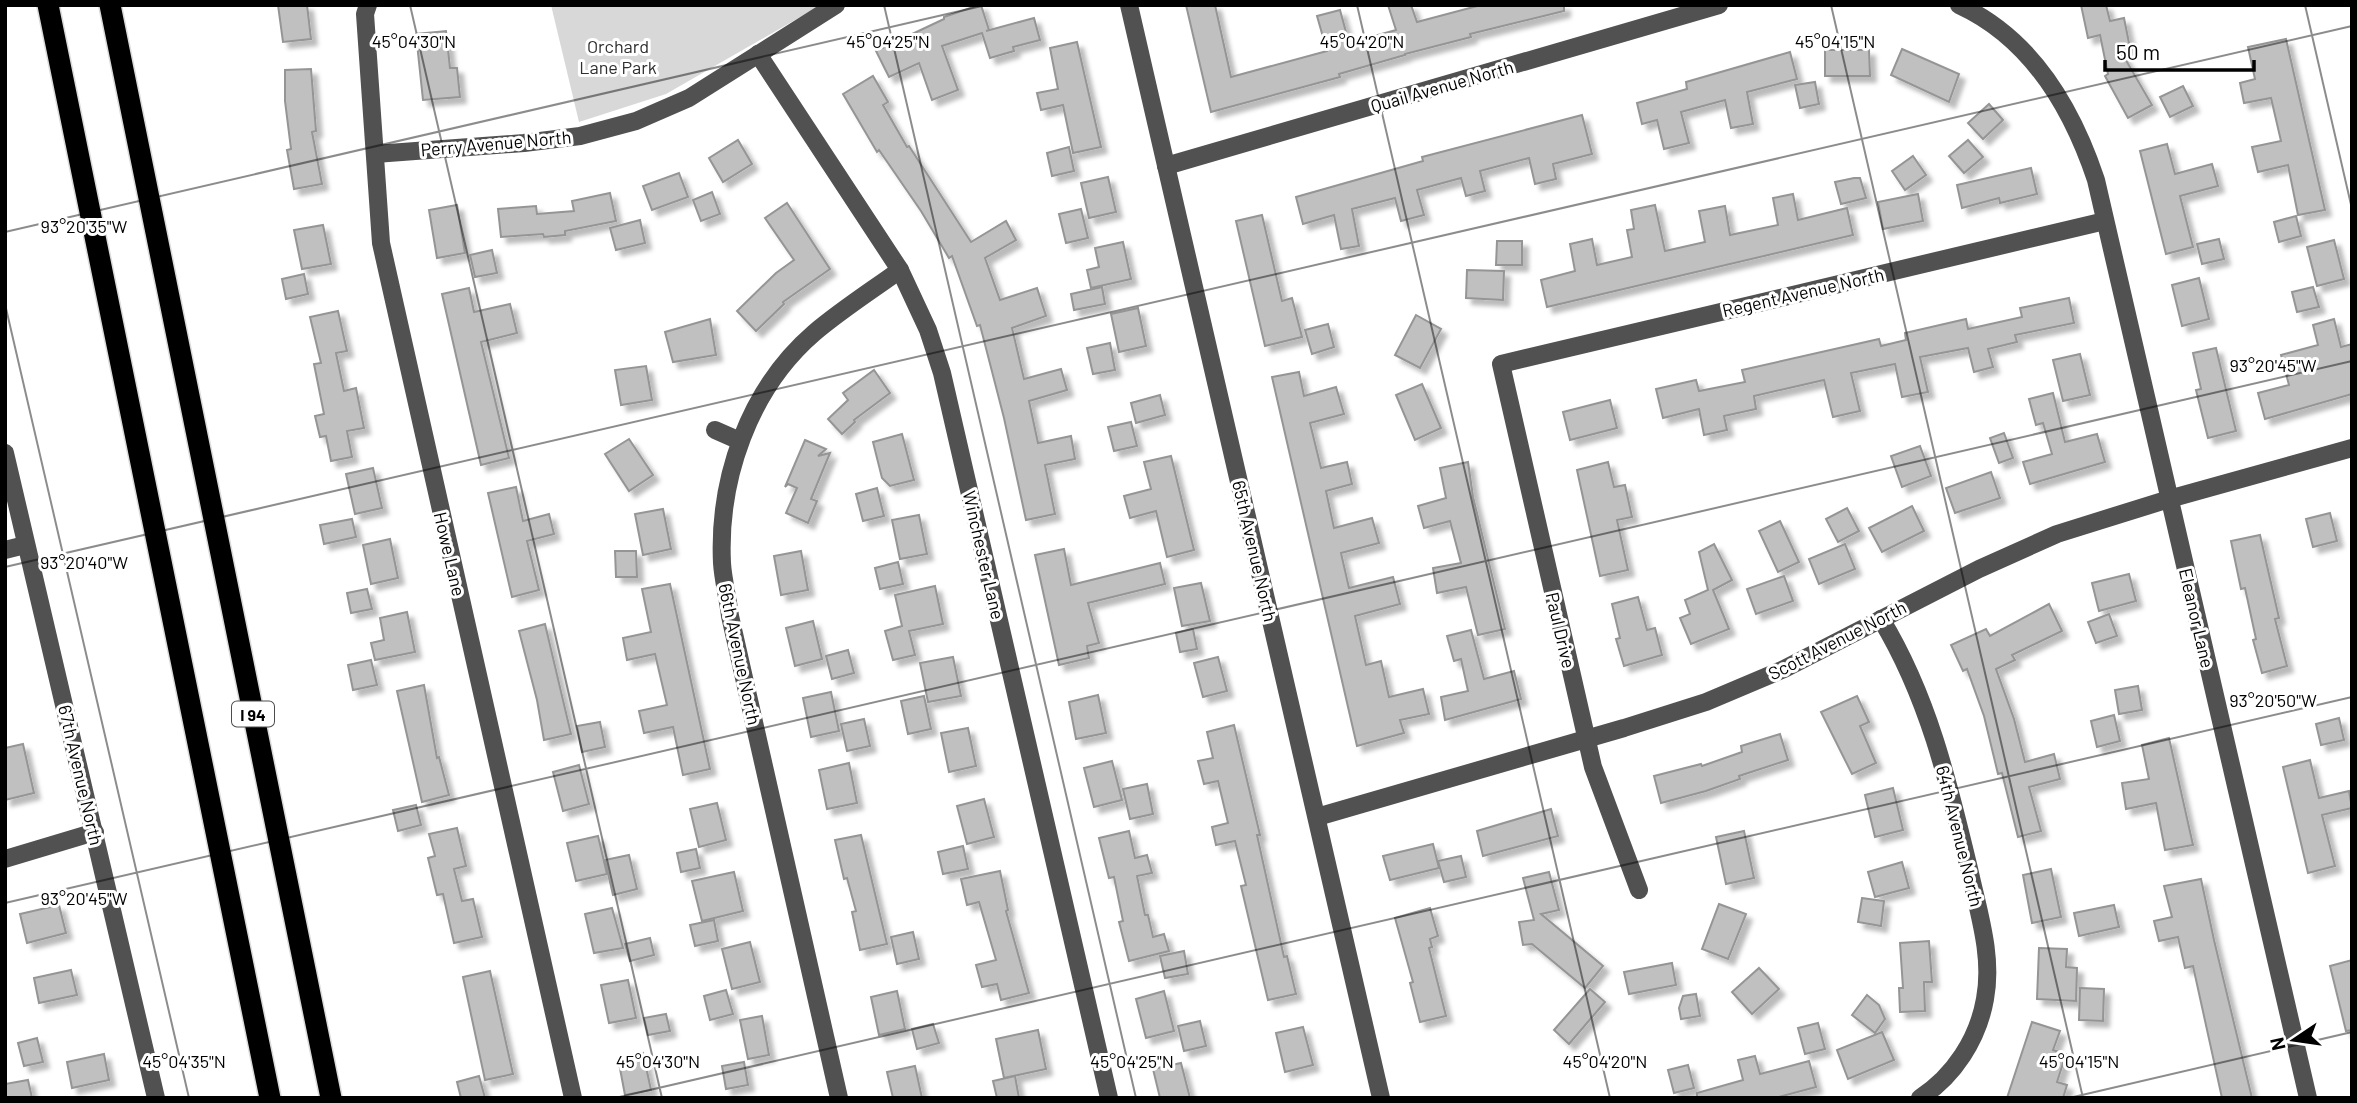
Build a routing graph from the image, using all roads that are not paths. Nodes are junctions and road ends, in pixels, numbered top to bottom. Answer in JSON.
{"nodes":[{"id":1,"x":48,"y":5,"type":"edge"},
{"id":2,"x":110,"y":5,"type":"edge"},
{"id":3,"x":368,"y":5,"type":"edge"},
{"id":4,"x":836,"y":5,"type":"edge"},
{"id":5,"x":1129,"y":5,"type":"edge"},
{"id":6,"x":1718,"y":5,"type":"edge"},
{"id":7,"x":1959,"y":5,"type":"edge"},
{"id":8,"x":1978,"y":9,"type":"edge"},
{"id":9,"x":758,"y":54,"type":"junction"},
{"id":10,"x":375,"y":154,"type":"junction"},
{"id":11,"x":1166,"y":166,"type":"junction"},
{"id":12,"x":2105,"y":220,"type":"junction"},
{"id":13,"x":900,"y":270,"type":"junction"},
{"id":14,"x":1501,"y":364,"type":"joint"},
{"id":15,"x":715,"y":430,"type":"dead end"},
{"id":16,"x":740,"y":440,"type":"junction"},
{"id":17,"x":2352,"y":448,"type":"edge"},
{"id":18,"x":5,"y":453,"type":"edge"},
{"id":19,"x":2169,"y":499,"type":"junction"},
{"id":20,"x":25,"y":545,"type":"junction"},
{"id":21,"x":5,"y":550,"type":"edge"},
{"id":22,"x":1881,"y":619,"type":"junction"},
{"id":23,"x":1586,"y":739,"type":"junction"},
{"id":24,"x":1317,"y":817,"type":"junction"},
{"id":25,"x":94,"y":832,"type":"junction"},
{"id":26,"x":5,"y":859,"type":"edge"},
{"id":27,"x":1639,"y":890,"type":"dead end"},
{"id":28,"x":156,"y":1098,"type":"edge"},
{"id":29,"x":270,"y":1098,"type":"edge"},
{"id":30,"x":331,"y":1098,"type":"edge"},
{"id":31,"x":573,"y":1098,"type":"edge"},
{"id":32,"x":839,"y":1098,"type":"edge"},
{"id":33,"x":1109,"y":1098,"type":"edge"},
{"id":34,"x":1381,"y":1098,"type":"edge"},
{"id":35,"x":1920,"y":1098,"type":"edge"},
{"id":36,"x":2308,"y":1098,"type":"edge"}],
"edges":[{"from":1,"to":29,"type":"highway"},
{"from":2,"to":30,"type":"highway","number":"I 94"},
{"from":3,"to":10,"type":"street","name":"Howe Lane"},
{"from":4,"to":9,"type":"street","name":"Perry Avenue North"},
{"from":5,"to":11,"type":"street","name":"65th Avenue North"},
{"from":6,"to":11,"type":"street","name":"Quail Avenue North"},
{"from":7,"to":8,"type":"street"},
{"from":8,"to":12,"type":"street"},
{"from":9,"to":10,"type":"street","name":"Perry Avenue North"},
{"from":9,"to":13,"type":"street","name":"Winchester Lane"},
{"from":10,"to":31,"type":"street","name":"Howe Lane"},
{"from":11,"to":24,"type":"street","name":"65th Avenue North"},
{"from":12,"to":14,"type":"street","name":"Regent Avenue North"},
{"from":12,"to":19,"type":"street","name":"Eleanor Lane"},
{"from":13,"to":16,"type":"street","name":"66th Avenue North"},
{"from":13,"to":33,"type":"street","name":"Winchester Lane"},
{"from":14,"to":23,"type":"street","name":"Paul Drive"},
{"from":15,"to":16,"type":"street"},
{"from":16,"to":32,"type":"street","name":"66th Avenue North"},
{"from":17,"to":19,"type":"street","name":"Scott Avenue North"},
{"from":18,"to":20,"type":"street","name":"67th Avenue North"},
{"from":19,"to":22,"type":"street","name":"Scott Avenue North"},
{"from":19,"to":36,"type":"street","name":"Eleanor Lane"},
{"from":20,"to":21,"type":"street"},
{"from":20,"to":25,"type":"street","name":"67th Avenue North"},
{"from":22,"to":23,"type":"street","name":"Scott Avenue North"},
{"from":22,"to":35,"type":"street","name":"64th Avenue North"},
{"from":23,"to":24,"type":"street","name":"Scott Avenue North"},
{"from":23,"to":27,"type":"street","name":"Paul Drive"},
{"from":24,"to":34,"type":"street","name":"65th Avenue North"},
{"from":25,"to":26,"type":"street"},
{"from":25,"to":28,"type":"street","name":"67th Avenue North"}]}
